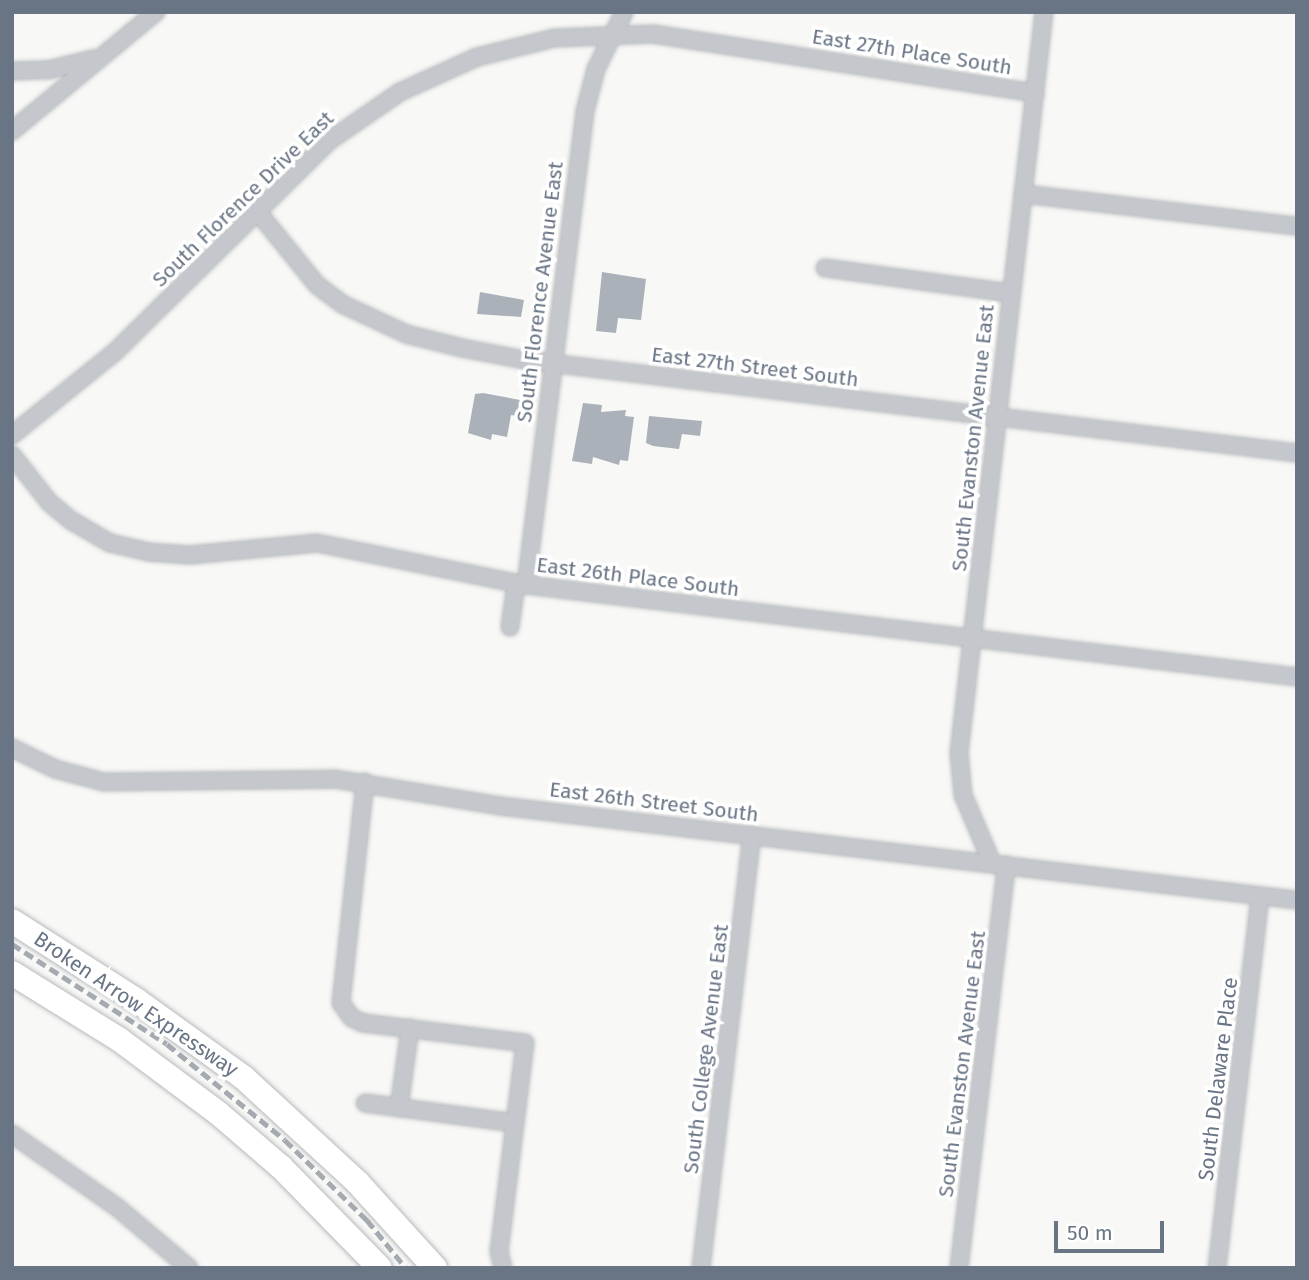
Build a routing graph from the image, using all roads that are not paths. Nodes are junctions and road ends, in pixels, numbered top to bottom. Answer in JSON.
{"nodes":[{"id":1,"x":156,"y":12,"type":"edge"},
{"id":2,"x":624,"y":12,"type":"edge"},
{"id":3,"x":1044,"y":12,"type":"edge"},
{"id":4,"x":616,"y":33,"type":"junction"},
{"id":5,"x":95,"y":58,"type":"junction"},
{"id":6,"x":12,"y":71,"type":"edge"},
{"id":7,"x":1035,"y":93,"type":"junction"},
{"id":8,"x":12,"y":131,"type":"edge"},
{"id":9,"x":1023,"y":194,"type":"junction"},
{"id":10,"x":257,"y":211,"type":"junction"},
{"id":11,"x":1297,"y":226,"type":"edge"},
{"id":12,"x":825,"y":268,"type":"dead end"},
{"id":13,"x":1010,"y":293,"type":"junction"},
{"id":14,"x":552,"y":364,"type":"junction"},
{"id":15,"x":995,"y":416,"type":"junction"},
{"id":16,"x":12,"y":435,"type":"edge"},
{"id":17,"x":1297,"y":453,"type":"edge"},
{"id":18,"x":12,"y":455,"type":"edge"},
{"id":19,"x":521,"y":584,"type":"junction"},
{"id":20,"x":510,"y":627,"type":"dead end"},
{"id":21,"x":972,"y":638,"type":"junction"},
{"id":22,"x":1297,"y":677,"type":"edge"},
{"id":23,"x":12,"y":748,"type":"edge"},
{"id":24,"x":365,"y":782,"type":"junction"},
{"id":25,"x":752,"y":835,"type":"junction"},
{"id":26,"x":999,"y":864,"type":"junction"},
{"id":27,"x":1260,"y":896,"type":"junction"},
{"id":28,"x":1297,"y":900,"type":"edge"},
{"id":29,"x":12,"y":921,"type":"edge"},
{"id":30,"x":18,"y":979,"type":"edge"},
{"id":31,"x":410,"y":1028,"type":"junction"},
{"id":32,"x":365,"y":1103,"type":"dead end"},
{"id":33,"x":399,"y":1108,"type":"junction"},
{"id":34,"x":515,"y":1123,"type":"junction"},
{"id":35,"x":12,"y":1134,"type":"edge"},
{"id":36,"x":189,"y":1268,"type":"edge"},
{"id":37,"x":380,"y":1268,"type":"edge"},
{"id":38,"x":435,"y":1268,"type":"edge"},
{"id":39,"x":502,"y":1268,"type":"edge"},
{"id":40,"x":701,"y":1268,"type":"edge"},
{"id":41,"x":959,"y":1268,"type":"edge"},
{"id":42,"x":1217,"y":1268,"type":"edge"}],
"edges":[{"from":1,"to":5,"type":"street"},
{"from":2,"to":4,"type":"street","name":"South Florence Avenue East"},
{"from":3,"to":7,"type":"street","name":"South Evanston Avenue East"},
{"from":4,"to":7,"type":"street","name":"East 27th Place South"},
{"from":4,"to":10,"type":"street","name":"South Florence Drive East"},
{"from":4,"to":14,"type":"street","name":"South Florence Avenue East"},
{"from":5,"to":6,"type":"street"},
{"from":5,"to":8,"type":"street"},
{"from":7,"to":9,"type":"street","name":"South Evanston Avenue East"},
{"from":9,"to":11,"type":"street"},
{"from":9,"to":13,"type":"street","name":"South Evanston Avenue East"},
{"from":10,"to":14,"type":"street","name":"East 27th Street South"},
{"from":10,"to":16,"type":"street","name":"South Florence Drive East"},
{"from":12,"to":13,"type":"street"},
{"from":13,"to":15,"type":"street","name":"South Evanston Avenue East"},
{"from":14,"to":15,"type":"street","name":"East 27th Street South"},
{"from":14,"to":19,"type":"street","name":"South Florence Avenue East"},
{"from":15,"to":17,"type":"street","name":"East 27th Street South"},
{"from":15,"to":21,"type":"street","name":"South Evanston Avenue East"},
{"from":18,"to":19,"type":"street","name":"East 26th Place South"},
{"from":19,"to":20,"type":"street","name":"South Florence Avenue East"},
{"from":19,"to":21,"type":"street","name":"East 26th Place South"},
{"from":21,"to":22,"type":"street","name":"East 26th Place South"},
{"from":21,"to":26,"type":"street","name":"South Evanston Avenue East"},
{"from":23,"to":24,"type":"street","name":"East 26th Street South"},
{"from":24,"to":25,"type":"street","name":"East 26th Street South"},
{"from":24,"to":31,"type":"street"},
{"from":25,"to":26,"type":"street","name":"East 26th Street South"},
{"from":25,"to":40,"type":"street","name":"South College Avenue East"},
{"from":26,"to":27,"type":"street","name":"East 26th Street South"},
{"from":26,"to":41,"type":"street","name":"South Evanston Avenue East"},
{"from":27,"to":28,"type":"street","name":"East 26th Street South"},
{"from":27,"to":42,"type":"street","name":"South Delaware Place"},
{"from":29,"to":38,"type":"highway","name":"Broken Arrow Expressway"},
{"from":30,"to":37,"type":"highway","name":"Broken Arrow Expressway"},
{"from":31,"to":33,"type":"street"},
{"from":31,"to":34,"type":"street"},
{"from":32,"to":33,"type":"street"},
{"from":33,"to":34,"type":"street"},
{"from":34,"to":39,"type":"street"},
{"from":35,"to":36,"type":"street"}]}
